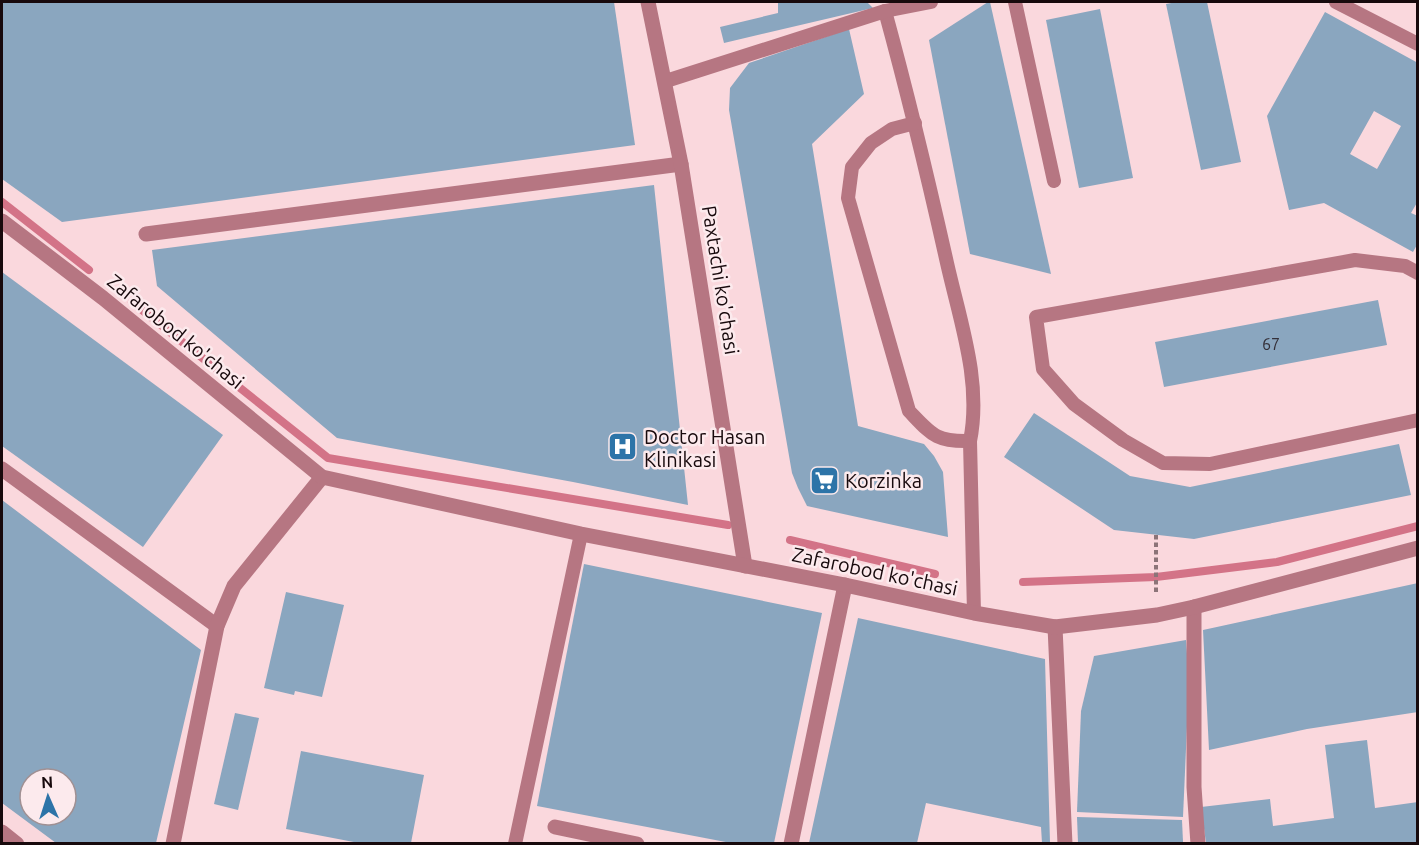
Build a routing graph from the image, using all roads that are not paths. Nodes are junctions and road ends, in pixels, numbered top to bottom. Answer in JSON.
{"nodes":[{"id":1,"x":648,"y":2,"type":"edge"},
{"id":2,"x":931,"y":2,"type":"edge"},
{"id":3,"x":1015,"y":2,"type":"edge"},
{"id":4,"x":1336,"y":2,"type":"edge"},
{"id":5,"x":885,"y":11,"type":"junction"},
{"id":6,"x":1418,"y":44,"type":"edge"},
{"id":7,"x":666,"y":81,"type":"junction"},
{"id":8,"x":915,"y":123,"type":"junction"},
{"id":9,"x":681,"y":164,"type":"junction"},
{"id":10,"x":1054,"y":181,"type":"dead end"},
{"id":11,"x":2,"y":221,"type":"edge"},
{"id":12,"x":146,"y":234,"type":"dead end"},
{"id":13,"x":1418,"y":273,"type":"edge"},
{"id":14,"x":1418,"y":420,"type":"edge"},
{"id":15,"x":970,"y":441,"type":"junction"},
{"id":16,"x":2,"y":469,"type":"edge"},
{"id":17,"x":322,"y":477,"type":"junction"},
{"id":18,"x":581,"y":534,"type":"junction"},
{"id":19,"x":1418,"y":548,"type":"edge"},
{"id":20,"x":745,"y":566,"type":"junction"},
{"id":21,"x":845,"y":585,"type":"junction"},
{"id":22,"x":1194,"y":607,"type":"junction"},
{"id":23,"x":974,"y":613,"type":"junction"},
{"id":24,"x":217,"y":626,"type":"junction"},
{"id":25,"x":1055,"y":627,"type":"junction"},
{"id":26,"x":555,"y":826,"type":"dead end"},
{"id":27,"x":2,"y":832,"type":"edge"},
{"id":28,"x":16,"y":843,"type":"edge"},
{"id":29,"x":173,"y":843,"type":"edge"},
{"id":30,"x":515,"y":843,"type":"edge"},
{"id":31,"x":637,"y":843,"type":"edge"},
{"id":32,"x":791,"y":843,"type":"edge"},
{"id":33,"x":1065,"y":843,"type":"edge"},
{"id":34,"x":1198,"y":843,"type":"edge"}],
"edges":[{"from":1,"to":7,"type":"street","name":"Paxtachi ko'chasi"},
{"from":2,"to":5,"type":"lane"},
{"from":3,"to":10,"type":"lane"},
{"from":4,"to":6,"type":"lane"},
{"from":5,"to":7,"type":"lane"},
{"from":5,"to":8,"type":"lane"},
{"from":7,"to":9,"type":"street","name":"Paxtachi ko'chasi"},
{"from":8,"to":15,"type":"lane"},
{"from":8,"to":15,"type":"lane"},
{"from":9,"to":12,"type":"street"},
{"from":9,"to":20,"type":"street","name":"Paxtachi ko'chasi"},
{"from":11,"to":17,"type":"street","name":"Zafarobod ko'chasi"},
{"from":13,"to":14,"type":"lane"},
{"from":15,"to":23,"type":"lane"},
{"from":16,"to":24,"type":"street"},
{"from":17,"to":18,"type":"street","name":"Zafarobod ko'chasi"},
{"from":17,"to":24,"type":"street"},
{"from":18,"to":20,"type":"street","name":"Zafarobod ko'chasi"},
{"from":18,"to":30,"type":"lane"},
{"from":19,"to":22,"type":"street","name":"Zafarobod ko'chasi"},
{"from":20,"to":21,"type":"street","name":"Zafarobod ko'chasi"},
{"from":21,"to":23,"type":"street","name":"Zafarobod ko'chasi"},
{"from":21,"to":32,"type":"street"},
{"from":22,"to":25,"type":"street","name":"Zafarobod ko'chasi"},
{"from":22,"to":34,"type":"street"},
{"from":23,"to":25,"type":"street","name":"Zafarobod ko'chasi"},
{"from":24,"to":29,"type":"street"},
{"from":25,"to":33,"type":"street"},
{"from":26,"to":31,"type":"street"},
{"from":27,"to":28,"type":"street"}]}
